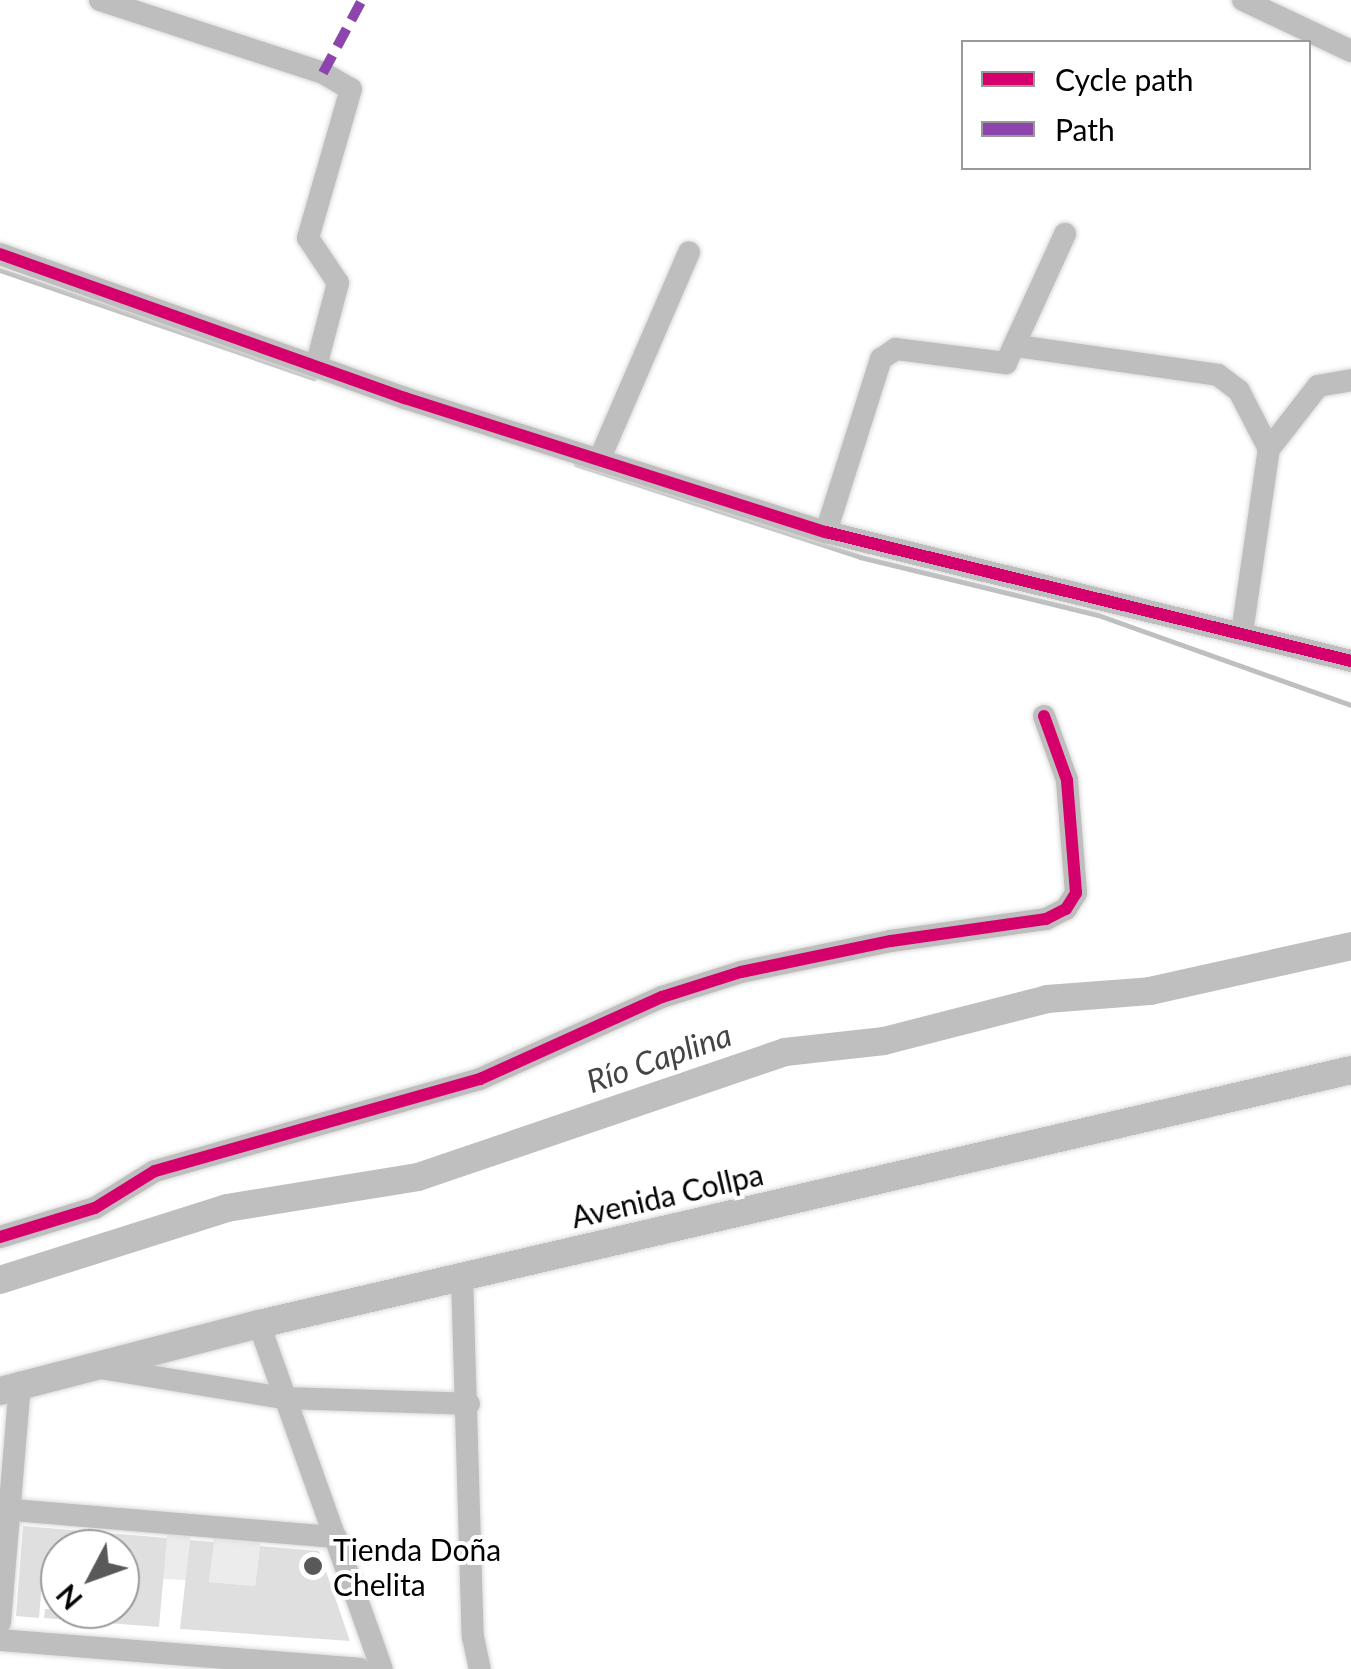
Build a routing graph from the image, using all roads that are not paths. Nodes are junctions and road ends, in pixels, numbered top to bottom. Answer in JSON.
{"nodes":[{"id":1,"x":100,"y":0,"type":"edge"},
{"id":2,"x":1243,"y":0,"type":"edge"},
{"id":3,"x":1351,"y":51,"type":"edge"},
{"id":4,"x":1065,"y":234,"type":"dead end"},
{"id":5,"x":688,"y":252,"type":"dead end"},
{"id":6,"x":2,"y":263,"type":"edge"},
{"id":7,"x":1017,"y":346,"type":"junction"},
{"id":8,"x":316,"y":366,"type":"junction"},
{"id":9,"x":1351,"y":380,"type":"edge"},
{"id":10,"x":1269,"y":449,"type":"junction"},
{"id":11,"x":600,"y":458,"type":"junction"},
{"id":12,"x":826,"y":532,"type":"junction"},
{"id":13,"x":1242,"y":634,"type":"junction"},
{"id":14,"x":1351,"y":661,"type":"edge"},
{"id":15,"x":1044,"y":716,"type":"dead end"},
{"id":16,"x":1351,"y":1070,"type":"edge"},
{"id":17,"x":0,"y":1237,"type":"edge"},
{"id":18,"x":462,"y":1276,"type":"junction"},
{"id":19,"x":259,"y":1324,"type":"junction"},
{"id":20,"x":93,"y":1367,"type":"junction"},
{"id":21,"x":10,"y":1387,"type":"edge"},
{"id":22,"x":283,"y":1398,"type":"junction"},
{"id":23,"x":470,"y":1404,"type":"junction"},
{"id":24,"x":5,"y":1510,"type":"edge"},
{"id":25,"x":336,"y":1537,"type":"junction"},
{"id":26,"x":0,"y":1622,"type":"edge"},
{"id":27,"x":0,"y":1640,"type":"edge"},
{"id":28,"x":236,"y":1664,"type":"edge"},
{"id":29,"x":360,"y":1669,"type":"edge"},
{"id":30,"x":382,"y":1669,"type":"edge"},
{"id":31,"x":480,"y":1669,"type":"edge"}],
"edges":[{"from":1,"to":8,"type":"street"},
{"from":2,"to":3,"type":"street"},
{"from":4,"to":7,"type":"street"},
{"from":5,"to":11,"type":"street"},
{"from":6,"to":8,"type":"street"},
{"from":7,"to":10,"type":"street"},
{"from":7,"to":12,"type":"street"},
{"from":8,"to":11,"type":"street"},
{"from":9,"to":10,"type":"street"},
{"from":10,"to":13,"type":"street"},
{"from":11,"to":12,"type":"street"},
{"from":12,"to":13,"type":"street"},
{"from":13,"to":14,"type":"street"},
{"from":15,"to":17,"type":"street"},
{"from":16,"to":18,"type":"main road","name":"Avenida Collpa"},
{"from":18,"to":19,"type":"main road","name":"Avenida Collpa"},
{"from":18,"to":23,"type":"street"},
{"from":19,"to":20,"type":"main road","name":"Avenida Collpa"},
{"from":19,"to":22,"type":"street"},
{"from":20,"to":21,"type":"main road","name":"Avenida Collpa"},
{"from":20,"to":22,"type":"street"},
{"from":21,"to":24,"type":"street"},
{"from":22,"to":23,"type":"street"},
{"from":22,"to":25,"type":"street"},
{"from":23,"to":31,"type":"street"},
{"from":24,"to":25,"type":"street"},
{"from":24,"to":26,"type":"street"},
{"from":25,"to":30,"type":"street"},
{"from":27,"to":28,"type":"street"},
{"from":28,"to":29,"type":"street"}]}
